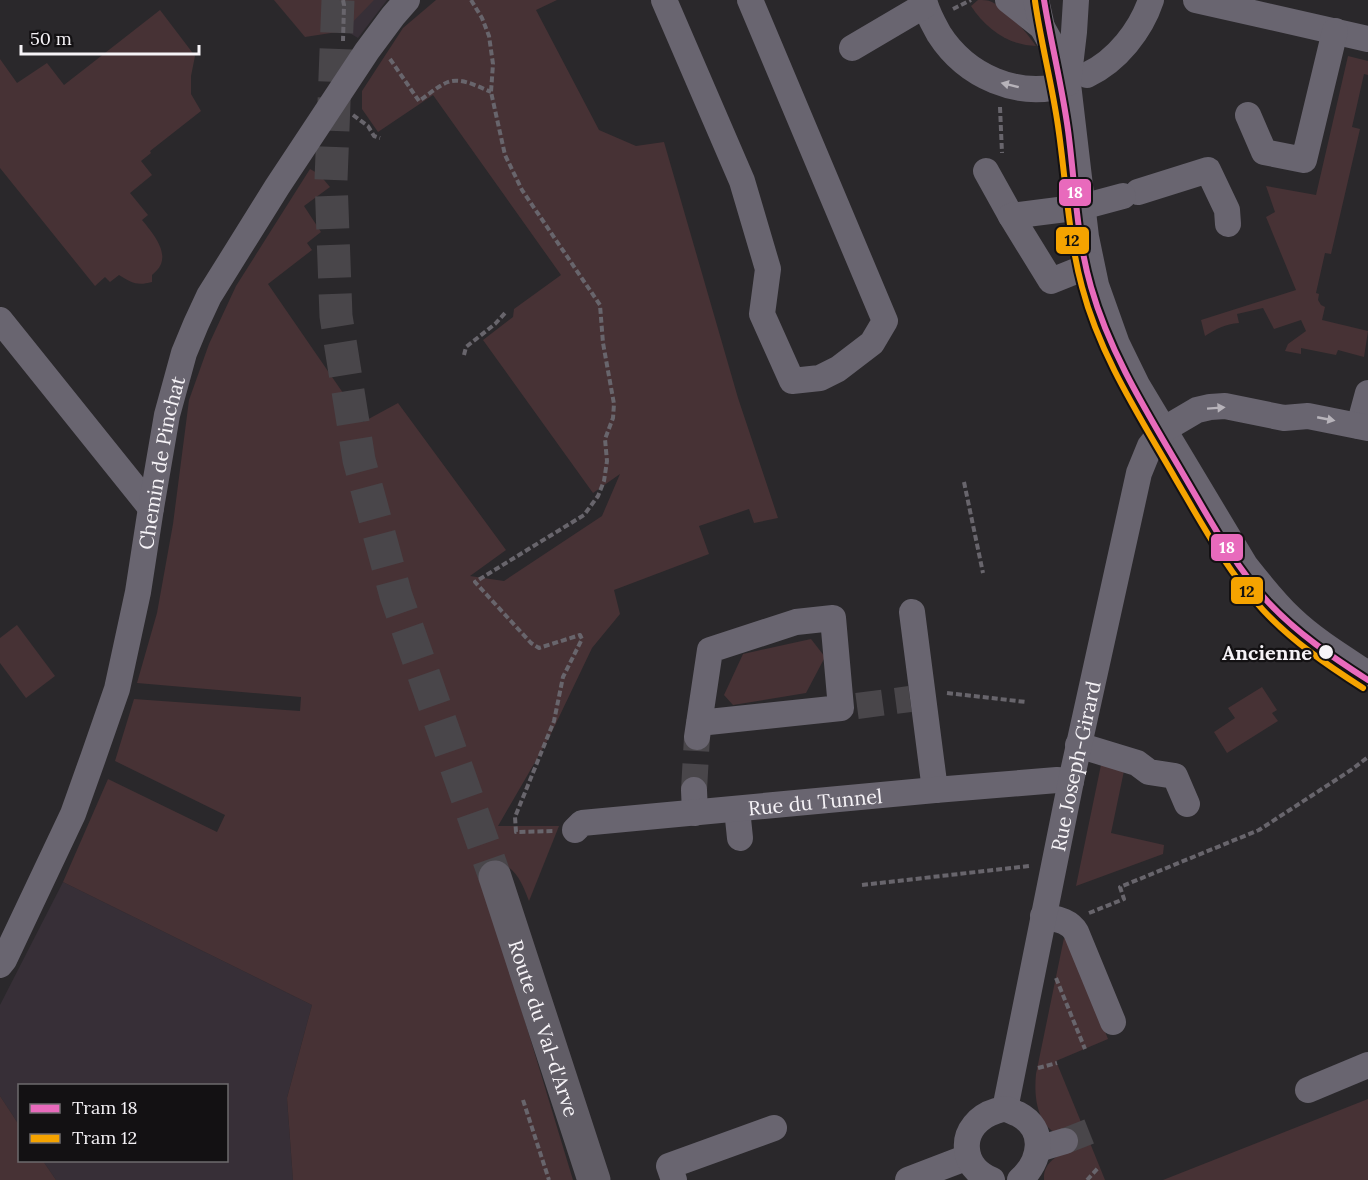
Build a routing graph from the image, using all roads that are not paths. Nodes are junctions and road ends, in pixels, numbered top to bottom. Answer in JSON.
{"nodes":[{"id":1,"x":407,"y":0,"type":"edge"},
{"id":2,"x":664,"y":0,"type":"edge"},
{"id":3,"x":750,"y":0,"type":"edge"},
{"id":4,"x":1008,"y":0,"type":"edge"},
{"id":5,"x":1036,"y":0,"type":"edge"},
{"id":6,"x":1076,"y":0,"type":"edge"},
{"id":7,"x":1151,"y":0,"type":"edge"},
{"id":8,"x":1196,"y":0,"type":"edge"},
{"id":9,"x":925,"y":3,"type":"edge"},
{"id":10,"x":1042,"y":27,"type":"junction"},
{"id":11,"x":1335,"y":31,"type":"junction"},
{"id":12,"x":1368,"y":39,"type":"edge"},
{"id":13,"x":852,"y":48,"type":"dead end"},
{"id":14,"x":1078,"y":79,"type":"junction"},
{"id":15,"x":1248,"y":115,"type":"dead end"},
{"id":16,"x":986,"y":171,"type":"road end"},
{"id":17,"x":1082,"y":207,"type":"junction"},
{"id":18,"x":1011,"y":216,"type":"junction"},
{"id":19,"x":1228,"y":224,"type":"dead end"},
{"id":20,"x":1091,"y":265,"type":"junction"},
{"id":21,"x":0,"y":320,"type":"edge"},
{"id":22,"x":1368,"y":393,"type":"edge"},
{"id":23,"x":1364,"y":427,"type":"edge"},
{"id":24,"x":1163,"y":430,"type":"junction"},
{"id":25,"x":151,"y":508,"type":"junction"},
{"id":26,"x":912,"y":612,"type":"dead end"},
{"id":27,"x":1368,"y":674,"type":"edge"},
{"id":28,"x":849,"y":707,"type":"joint"},
{"id":29,"x":1078,"y":746,"type":"junction"},
{"id":30,"x":1071,"y":781,"type":"junction"},
{"id":31,"x":935,"y":790,"type":"junction"},
{"id":32,"x":1187,"y":804,"type":"dead end"},
{"id":33,"x":737,"y":809,"type":"junction"},
{"id":34,"x":575,"y":830,"type":"road end"},
{"id":35,"x":740,"y":838,"type":"dead end"},
{"id":36,"x":495,"y":877,"type":"tunnel mouth"},
{"id":37,"x":1043,"y":916,"type":"junction"},
{"id":38,"x":0,"y":965,"type":"edge"},
{"id":39,"x":1113,"y":1022,"type":"dead end"},
{"id":40,"x":1368,"y":1065,"type":"edge"},
{"id":41,"x":1308,"y":1090,"type":"dead end"},
{"id":42,"x":1005,"y":1109,"type":"junction"},
{"id":43,"x":774,"y":1128,"type":"dead end"},
{"id":44,"x":1065,"y":1141,"type":"tunnel mouth"},
{"id":45,"x":1038,"y":1149,"type":"junction"},
{"id":46,"x":980,"y":1173,"type":"edge"},
{"id":47,"x":594,"y":1180,"type":"edge"},
{"id":48,"x":674,"y":1180,"type":"edge"},
{"id":49,"x":908,"y":1180,"type":"edge"},
{"id":50,"x":1020,"y":1180,"type":"edge"}],
"edges":[{"from":1,"to":25,"type":"street","name":"Chemin de Pinchat"},
{"from":2,"to":3,"type":"street"},
{"from":4,"to":10,"type":"street"},
{"from":5,"to":10,"type":"street"},
{"from":6,"to":14,"type":"street"},
{"from":7,"to":14,"type":"street"},
{"from":8,"to":11,"type":"street"},
{"from":9,"to":13,"type":"street"},
{"from":14,"to":9,"type":"street","one_way":true},
{"from":10,"to":14,"type":"street"},
{"from":11,"to":12,"type":"street"},
{"from":11,"to":15,"type":"street"},
{"from":14,"to":17,"type":"street"},
{"from":16,"to":18,"type":"street"},
{"from":17,"to":18,"type":"street"},
{"from":17,"to":19,"type":"street"},
{"from":17,"to":20,"type":"street"},
{"from":18,"to":20,"type":"street"},
{"from":20,"to":24,"type":"street"},
{"from":21,"to":25,"type":"street"},
{"from":22,"to":23,"type":"street"},
{"from":24,"to":23,"type":"street","one_way":true},
{"from":24,"to":27,"type":"street"},
{"from":24,"to":29,"type":"street","name":"Rue Joseph-Girard"},
{"from":25,"to":38,"type":"street","name":"Chemin de Pinchat"},
{"from":26,"to":31,"type":"street"},
{"from":28,"to":28,"type":"street"},
{"from":29,"to":30,"type":"street","name":"Rue Joseph-Girard"},
{"from":29,"to":32,"type":"street"},
{"from":30,"to":31,"type":"street","name":"Rue du Tunnel"},
{"from":30,"to":37,"type":"street","name":"Rue Joseph-Girard"},
{"from":31,"to":33,"type":"street","name":"Rue du Tunnel"},
{"from":33,"to":34,"type":"street","name":"Rue du Tunnel"},
{"from":33,"to":35,"type":"street"},
{"from":36,"to":47,"type":"main road","name":"Route du Val-d'Arve"},
{"from":37,"to":39,"type":"street"},
{"from":37,"to":42,"type":"street","name":"Rue Joseph-Girard"},
{"from":40,"to":41,"type":"street"},
{"from":42,"to":45,"type":"street"},
{"from":42,"to":46,"type":"street"},
{"from":43,"to":48,"type":"street"},
{"from":44,"to":45,"type":"street"},
{"from":45,"to":50,"type":"street"},
{"from":46,"to":49,"type":"street"}]}
